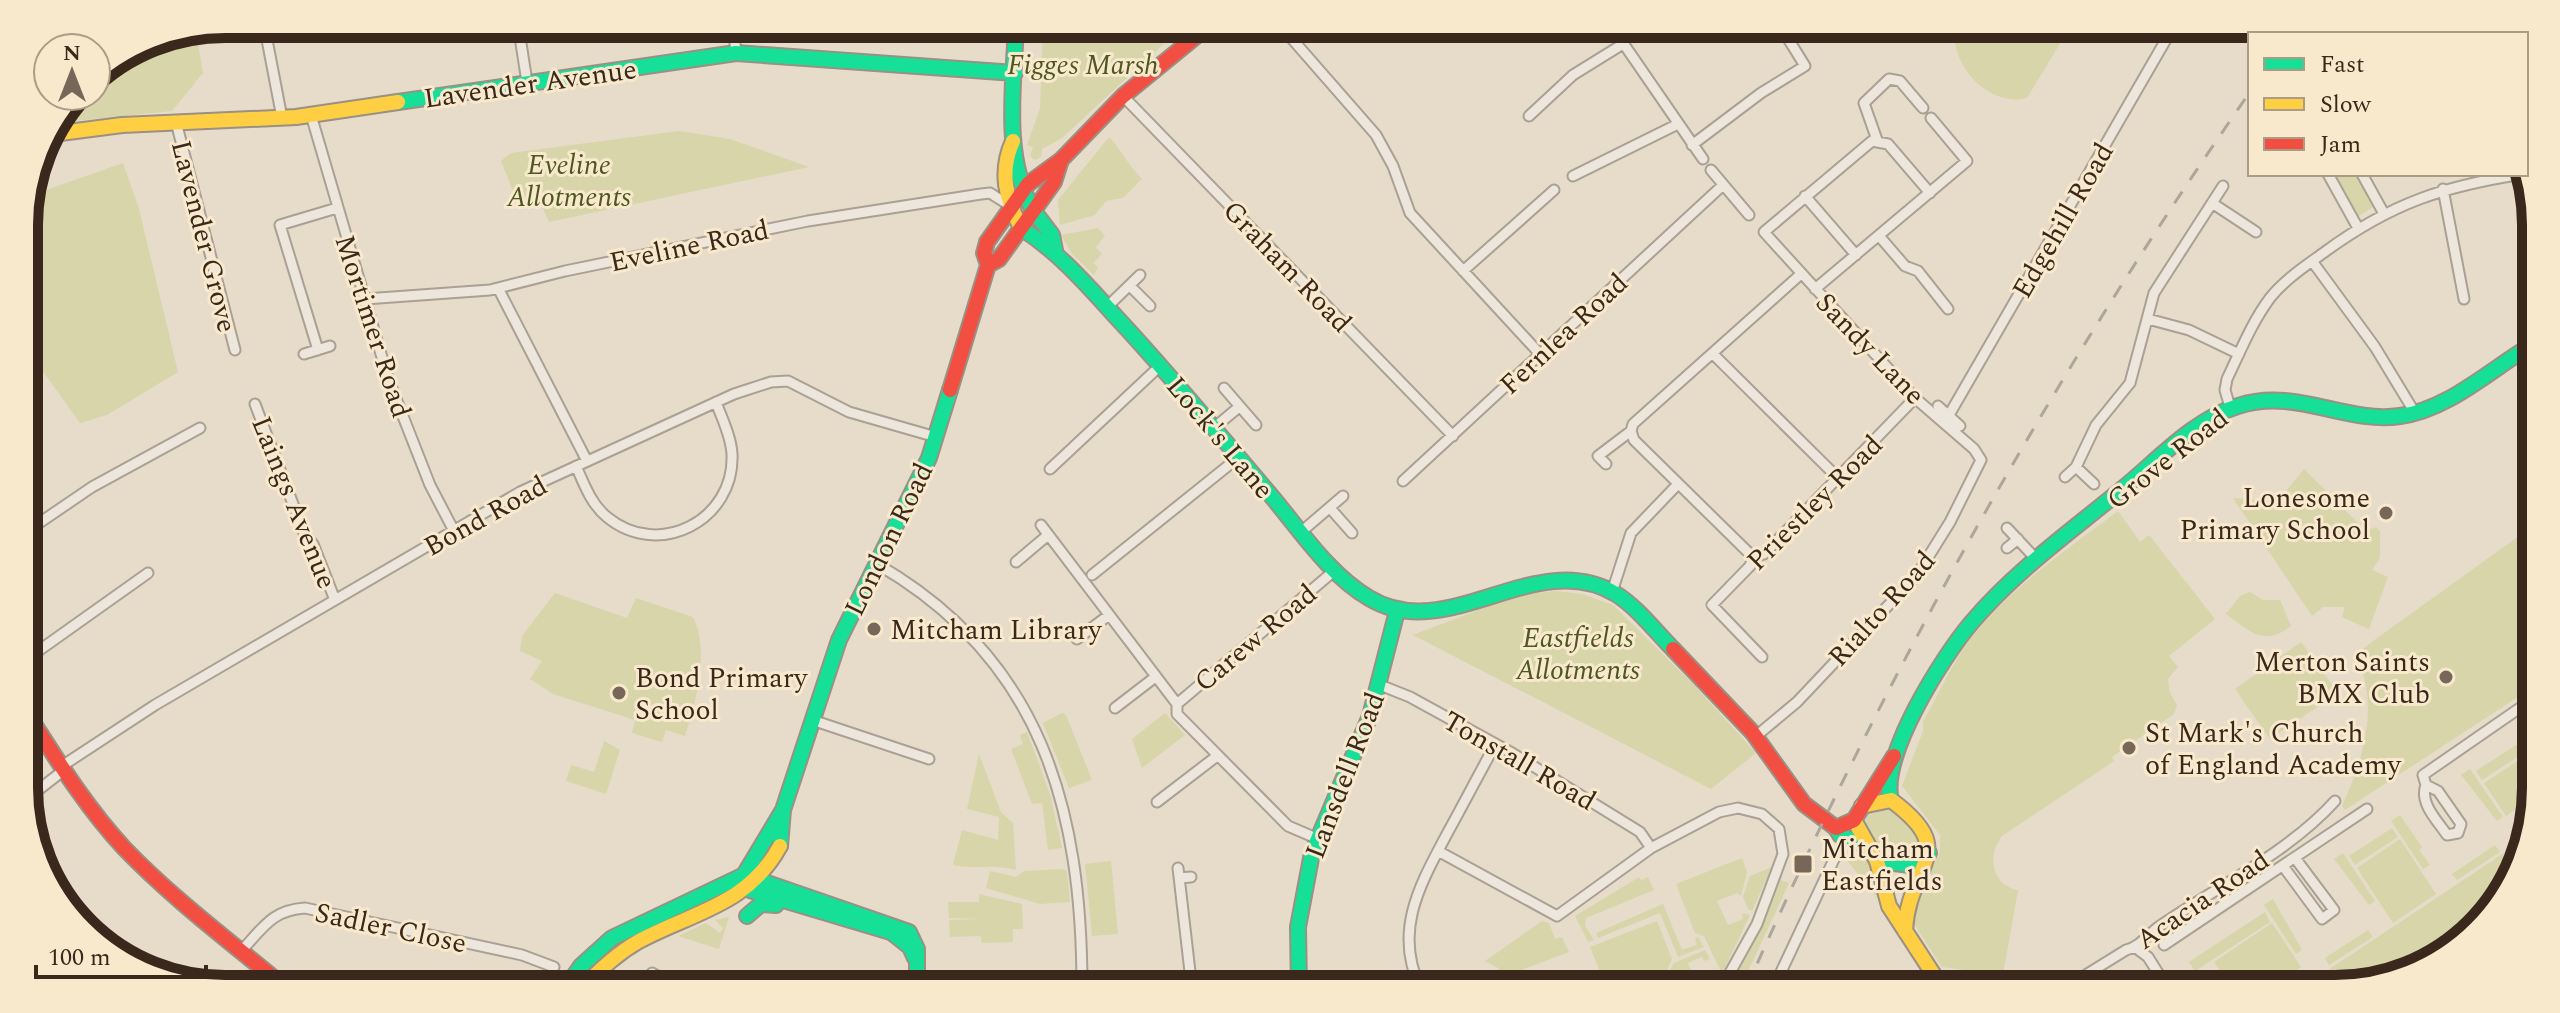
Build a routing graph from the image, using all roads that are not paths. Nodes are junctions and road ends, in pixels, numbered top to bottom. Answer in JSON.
{"nodes":[{"id":1,"x":267,"y":38,"type":"edge"},
{"id":2,"x":520,"y":38,"type":"edge"},
{"id":3,"x":734,"y":38,"type":"edge"},
{"id":4,"x":1016,"y":38,"type":"edge"},
{"id":5,"x":1194,"y":38,"type":"edge"},
{"id":6,"x":1291,"y":38,"type":"edge"},
{"id":7,"x":1619,"y":38,"type":"edge"},
{"id":8,"x":1788,"y":38,"type":"edge"},
{"id":9,"x":2167,"y":38,"type":"edge"},
{"id":10,"x":1623,"y":44,"type":"junction"},
{"id":11,"x":736,"y":53,"type":"junction"},
{"id":12,"x":1015,"y":73,"type":"junction"},
{"id":13,"x":527,"y":82,"type":"junction"},
{"id":14,"x":1123,"y":96,"type":"junction"},
{"id":15,"x":1923,"y":108,"type":"dead end"},
{"id":16,"x":311,"y":115,"type":"junction"},
{"id":17,"x":1529,"y":116,"type":"dead end"},
{"id":18,"x":282,"y":118,"type":"junction"},
{"id":19,"x":1931,"y":118,"type":"dead end"},
{"id":20,"x":176,"y":122,"type":"junction"},
{"id":21,"x":1676,"y":125,"type":"junction"},
{"id":22,"x":64,"y":131,"type":"edge"},
{"id":23,"x":1877,"y":140,"type":"junction"},
{"id":24,"x":1013,"y":141,"type":"junction"},
{"id":25,"x":1692,"y":145,"type":"junction"},
{"id":26,"x":1703,"y":159,"type":"dead end"},
{"id":27,"x":1061,"y":160,"type":"junction"},
{"id":28,"x":1711,"y":170,"type":"dead end"},
{"id":29,"x":1573,"y":176,"type":"dead end"},
{"id":30,"x":2329,"y":176,"type":"edge"},
{"id":31,"x":2363,"y":176,"type":"edge"},
{"id":32,"x":2508,"y":176,"type":"edge"},
{"id":33,"x":1723,"y":185,"type":"junction"},
{"id":34,"x":2223,"y":186,"type":"dead end"},
{"id":35,"x":2443,"y":189,"type":"junction"},
{"id":36,"x":1554,"y":190,"type":"dead end"},
{"id":37,"x":1021,"y":192,"type":"junction"},
{"id":38,"x":1930,"y":193,"type":"junction"},
{"id":39,"x":1805,"y":196,"type":"junction"},
{"id":40,"x":2212,"y":203,"type":"junction"},
{"id":41,"x":1009,"y":205,"type":"junction"},
{"id":42,"x":337,"y":208,"type":"junction"},
{"id":43,"x":1033,"y":210,"type":"junction"},
{"id":44,"x":2383,"y":212,"type":"junction"},
{"id":45,"x":1749,"y":215,"type":"dead end"},
{"id":46,"x":1021,"y":228,"type":"junction"},
{"id":47,"x":2358,"y":228,"type":"junction"},
{"id":48,"x":2256,"y":232,"type":"dead end"},
{"id":49,"x":1880,"y":237,"type":"junction"},
{"id":50,"x":1055,"y":250,"type":"junction"},
{"id":51,"x":1856,"y":255,"type":"junction"},
{"id":52,"x":2312,"y":261,"type":"junction"},
{"id":53,"x":988,"y":265,"type":"junction"},
{"id":54,"x":1463,"y":271,"type":"junction"},
{"id":55,"x":1801,"y":274,"type":"junction"},
{"id":56,"x":1140,"y":275,"type":"dead end"},
{"id":57,"x":1130,"y":286,"type":"junction"},
{"id":58,"x":498,"y":288,"type":"junction"},
{"id":59,"x":1815,"y":289,"type":"junction"},
{"id":60,"x":365,"y":299,"type":"junction"},
{"id":61,"x":2464,"y":299,"type":"dead end"},
{"id":62,"x":1150,"y":306,"type":"dead end"},
{"id":63,"x":1107,"y":307,"type":"junction"},
{"id":64,"x":1948,"y":309,"type":"dead end"},
{"id":65,"x":2148,"y":319,"type":"junction"},
{"id":66,"x":330,"y":346,"type":"dead end"},
{"id":67,"x":235,"y":350,"type":"dead end"},
{"id":68,"x":318,"y":350,"type":"junction"},
{"id":69,"x":2522,"y":351,"type":"edge"},
{"id":70,"x":304,"y":354,"type":"dead end"},
{"id":71,"x":1540,"y":354,"type":"junction"},
{"id":72,"x":1713,"y":354,"type":"junction"},
{"id":73,"x":2239,"y":354,"type":"junction"},
{"id":74,"x":1161,"y":365,"type":"junction"},
{"id":75,"x":1224,"y":388,"type":"dead end"},
{"id":76,"x":1915,"y":398,"type":"junction"},
{"id":77,"x":716,"y":402,"type":"junction"},
{"id":78,"x":255,"y":404,"type":"dead end"},
{"id":79,"x":1938,"y":406,"type":"dead end"},
{"id":80,"x":1239,"y":407,"type":"junction"},
{"id":81,"x":2230,"y":407,"type":"junction"},
{"id":82,"x":2415,"y":413,"type":"junction"},
{"id":83,"x":1949,"y":415,"type":"junction"},
{"id":84,"x":1256,"y":425,"type":"dead end"},
{"id":85,"x":1215,"y":427,"type":"junction"},
{"id":86,"x":200,"y":428,"type":"dead end"},
{"id":87,"x":1959,"y":430,"type":"junction"},
{"id":88,"x":1631,"y":431,"type":"junction"},
{"id":89,"x":1453,"y":436,"type":"junction"},
{"id":90,"x":936,"y":437,"type":"junction"},
{"id":91,"x":1239,"y":457,"type":"junction"},
{"id":92,"x":1981,"y":460,"type":"joint"},
{"id":93,"x":587,"y":461,"type":"junction"},
{"id":94,"x":1606,"y":464,"type":"dead end"},
{"id":95,"x":576,"y":466,"type":"junction"},
{"id":96,"x":2076,"y":467,"type":"junction"},
{"id":97,"x":1050,"y":469,"type":"dead end"},
{"id":98,"x":2065,"y":477,"type":"dead end"},
{"id":99,"x":1838,"y":478,"type":"junction"},
{"id":100,"x":1403,"y":481,"type":"dead end"},
{"id":101,"x":1678,"y":484,"type":"junction"},
{"id":102,"x":2094,"y":484,"type":"dead end"},
{"id":103,"x":1343,"y":496,"type":"dead end"},
{"id":104,"x":1330,"y":508,"type":"junction"},
{"id":105,"x":38,"y":524,"type":"edge"},
{"id":106,"x":1041,"y":525,"type":"dead end"},
{"id":107,"x":2007,"y":528,"type":"dead end"},
{"id":108,"x":454,"y":531,"type":"junction"},
{"id":109,"x":1301,"y":532,"type":"junction"},
{"id":110,"x":1352,"y":533,"type":"dead end"},
{"id":111,"x":1048,"y":535,"type":"junction"},
{"id":112,"x":2018,"y":539,"type":"junction"},
{"id":113,"x":2007,"y":548,"type":"dead end"},
{"id":114,"x":1753,"y":557,"type":"junction"},
{"id":115,"x":2037,"y":560,"type":"junction"},
{"id":116,"x":1016,"y":562,"type":"dead end"},
{"id":117,"x":877,"y":564,"type":"junction"},
{"id":118,"x":1334,"y":571,"type":"junction"},
{"id":119,"x":148,"y":573,"type":"dead end"},
{"id":120,"x":1092,"y":575,"type":"dead end"},
{"id":121,"x":1612,"y":592,"type":"junction"},
{"id":122,"x":335,"y":600,"type":"junction"},
{"id":123,"x":1397,"y":611,"type":"junction"},
{"id":124,"x":1109,"y":615,"type":"junction"},
{"id":125,"x":1077,"y":639,"type":"dead end"},
{"id":126,"x":38,"y":651,"type":"edge"},
{"id":127,"x":1762,"y":657,"type":"dead end"},
{"id":128,"x":1154,"y":678,"type":"junction"},
{"id":129,"x":1380,"y":685,"type":"junction"},
{"id":130,"x":1177,"y":704,"type":"junction"},
{"id":131,"x":2522,"y":706,"type":"edge"},
{"id":132,"x":1115,"y":708,"type":"dead end"},
{"id":133,"x":812,"y":720,"type":"junction"},
{"id":134,"x":38,"y":730,"type":"edge"},
{"id":135,"x":1755,"y":737,"type":"junction"},
{"id":136,"x":1495,"y":745,"type":"junction"},
{"id":137,"x":1217,"y":756,"type":"junction"},
{"id":138,"x":1894,"y":756,"type":"junction"},
{"id":139,"x":929,"y":759,"type":"dead end"},
{"id":140,"x":63,"y":768,"type":"junction"},
{"id":141,"x":2426,"y":785,"type":"junction"},
{"id":142,"x":38,"y":789,"type":"edge"},
{"id":143,"x":1891,"y":800,"type":"junction"},
{"id":144,"x":2335,"y":801,"type":"dead end"},
{"id":145,"x":1157,"y":802,"type":"dead end"},
{"id":146,"x":1862,"y":806,"type":"junction"},
{"id":147,"x":2367,"y":809,"type":"dead end"},
{"id":148,"x":783,"y":810,"type":"junction"},
{"id":149,"x":1854,"y":820,"type":"junction"},
{"id":150,"x":1830,"y":825,"type":"junction"},
{"id":151,"x":1316,"y":838,"type":"junction"},
{"id":152,"x":1866,"y":846,"type":"junction"},
{"id":153,"x":2282,"y":846,"type":"junction"},
{"id":154,"x":1651,"y":848,"type":"junction"},
{"id":155,"x":1438,"y":851,"type":"junction"},
{"id":156,"x":1929,"y":853,"type":"junction"},
{"id":157,"x":1836,"y":855,"type":"dead end"},
{"id":158,"x":1877,"y":861,"type":"junction"},
{"id":159,"x":2289,"y":861,"type":"junction"},
{"id":160,"x":744,"y":875,"type":"junction"},
{"id":161,"x":1191,"y":877,"type":"dead end"},
{"id":162,"x":762,"y":879,"type":"junction"},
{"id":163,"x":750,"y":890,"type":"junction"},
{"id":164,"x":747,"y":916,"type":"dead end"},
{"id":165,"x":850,"y":919,"type":"junction"},
{"id":166,"x":1906,"y":932,"type":"junction"},
{"id":167,"x":2164,"y":945,"type":"dead end"},
{"id":168,"x":2136,"y":948,"type":"junction"},
{"id":169,"x":242,"y":950,"type":"junction"},
{"id":170,"x":915,"y":958,"type":"junction"},
{"id":171,"x":554,"y":967,"type":"dead end"},
{"id":172,"x":652,"y":973,"type":"dead end"},
{"id":173,"x":271,"y":975,"type":"edge"},
{"id":174,"x":576,"y":975,"type":"edge"},
{"id":175,"x":594,"y":975,"type":"edge"},
{"id":176,"x":656,"y":975,"type":"edge"},
{"id":177,"x":916,"y":975,"type":"edge"},
{"id":178,"x":1081,"y":975,"type":"edge"},
{"id":179,"x":1190,"y":975,"type":"edge"},
{"id":180,"x":1299,"y":975,"type":"edge"},
{"id":181,"x":1416,"y":975,"type":"edge"},
{"id":182,"x":1728,"y":975,"type":"edge"},
{"id":183,"x":1780,"y":975,"type":"edge"},
{"id":184,"x":1934,"y":975,"type":"edge"},
{"id":185,"x":2085,"y":975,"type":"edge"},
{"id":186,"x":2159,"y":975,"type":"edge"}],
"edges":[{"from":1,"to":18,"type":"street"},
{"from":2,"to":13,"type":"street"},
{"from":3,"to":11,"type":"street"},
{"from":4,"to":12,"type":"street"},
{"from":5,"to":14,"type":"street"},
{"from":6,"to":54,"type":"street"},
{"from":7,"to":10,"type":"street"},
{"from":8,"to":25,"type":"street"},
{"from":9,"to":83,"type":"street","name":"Edgehill Road"},
{"from":10,"to":17,"type":"street"},
{"from":10,"to":21,"type":"street"},
{"from":11,"to":12,"type":"street","name":"Lavender Avenue"},
{"from":11,"to":13,"type":"street","name":"Lavender Avenue"},
{"from":12,"to":24,"type":"street"},
{"from":13,"to":16,"type":"street","name":"Lavender Avenue"},
{"from":14,"to":27,"type":"street"},
{"from":14,"to":89,"type":"street","name":"Graham Road"},
{"from":15,"to":23,"type":"street"},
{"from":16,"to":18,"type":"street","name":"Lavender Avenue"},
{"from":16,"to":42,"type":"street","name":"Mortimer Road"},
{"from":18,"to":20,"type":"street","name":"Lavender Avenue"},
{"from":19,"to":38,"type":"street"},
{"from":20,"to":22,"type":"street","name":"Lavender Avenue"},
{"from":20,"to":67,"type":"street","name":"Lavender Grove"},
{"from":21,"to":25,"type":"street"},
{"from":21,"to":29,"type":"street"},
{"from":23,"to":38,"type":"street"},
{"from":23,"to":39,"type":"street"},
{"from":24,"to":37,"type":"street"},
{"from":24,"to":41,"type":"street"},
{"from":25,"to":26,"type":"street"},
{"from":27,"to":37,"type":"street","name":"London Road"},
{"from":27,"to":43,"type":"street","name":"London Road"},
{"from":28,"to":33,"type":"street"},
{"from":30,"to":47,"type":"street"},
{"from":31,"to":44,"type":"street"},
{"from":32,"to":35,"type":"street"},
{"from":33,"to":45,"type":"street"},
{"from":33,"to":71,"type":"street","name":"Fernlea Road"},
{"from":34,"to":40,"type":"street"},
{"from":35,"to":44,"type":"street"},
{"from":35,"to":61,"type":"street"},
{"from":36,"to":54,"type":"street"},
{"from":37,"to":41,"type":"street","name":"London Road"},
{"from":37,"to":43,"type":"street","name":"Lock's Lane"},
{"from":38,"to":49,"type":"street"},
{"from":39,"to":51,"type":"street"},
{"from":39,"to":55,"type":"street","name":"Sandy Lane"},
{"from":40,"to":48,"type":"street"},
{"from":40,"to":65,"type":"street"},
{"from":41,"to":46,"type":"street"},
{"from":41,"to":53,"type":"street","name":"London Road"},
{"from":41,"to":58,"type":"street","name":"Eveline Road"},
{"from":42,"to":60,"type":"street","name":"Mortimer Road"},
{"from":42,"to":68,"type":"street"},
{"from":43,"to":46,"type":"street","name":"London Road"},
{"from":43,"to":50,"type":"street","name":"Lock's Lane"},
{"from":44,"to":47,"type":"street"},
{"from":46,"to":50,"type":"street","name":"Lock's Lane"},
{"from":46,"to":53,"type":"street","name":"London Road"},
{"from":47,"to":52,"type":"street"},
{"from":49,"to":51,"type":"street"},
{"from":49,"to":64,"type":"street"},
{"from":50,"to":63,"type":"street","name":"Lock's Lane"},
{"from":51,"to":59,"type":"street"},
{"from":52,"to":73,"type":"street"},
{"from":52,"to":82,"type":"street"},
{"from":53,"to":90,"type":"street","name":"London Road"},
{"from":54,"to":71,"type":"street"},
{"from":55,"to":59,"type":"street","name":"Sandy Lane"},
{"from":55,"to":72,"type":"street"},
{"from":56,"to":57,"type":"street"},
{"from":57,"to":62,"type":"street"},
{"from":57,"to":63,"type":"street"},
{"from":58,"to":60,"type":"street","name":"Eveline Road"},
{"from":58,"to":93,"type":"street"},
{"from":59,"to":76,"type":"street","name":"Sandy Lane"},
{"from":60,"to":108,"type":"street","name":"Mortimer Road"},
{"from":63,"to":74,"type":"street","name":"Lock's Lane"},
{"from":65,"to":73,"type":"street"},
{"from":65,"to":96,"type":"street"},
{"from":66,"to":68,"type":"street"},
{"from":68,"to":70,"type":"street"},
{"from":69,"to":82,"type":"street","name":"Grove Road"},
{"from":71,"to":89,"type":"street","name":"Fernlea Road"},
{"from":72,"to":88,"type":"street"},
{"from":72,"to":99,"type":"street"},
{"from":73,"to":81,"type":"street"},
{"from":74,"to":85,"type":"street","name":"Lock's Lane"},
{"from":74,"to":97,"type":"street"},
{"from":75,"to":80,"type":"street"},
{"from":76,"to":87,"type":"street","name":"Sandy Lane"},
{"from":76,"to":99,"type":"street","name":"Priestley Road"},
{"from":77,"to":90,"type":"street","name":"Bond Road"},
{"from":77,"to":93,"type":"street","name":"Bond Road"},
{"from":77,"to":95,"type":"street"},
{"from":78,"to":122,"type":"street","name":"Laings Avenue"},
{"from":79,"to":83,"type":"street"},
{"from":80,"to":84,"type":"street"},
{"from":80,"to":85,"type":"street"},
{"from":81,"to":82,"type":"street","name":"Grove Road"},
{"from":81,"to":115,"type":"street","name":"Grove Road"},
{"from":83,"to":87,"type":"street"},
{"from":85,"to":91,"type":"street","name":"Lock's Lane"},
{"from":86,"to":105,"type":"street"},
{"from":87,"to":92,"type":"street","name":"Sandy Lane"},
{"from":88,"to":94,"type":"street"},
{"from":88,"to":101,"type":"street"},
{"from":89,"to":100,"type":"street","name":"Fernlea Road"},
{"from":90,"to":117,"type":"street","name":"London Road"},
{"from":91,"to":109,"type":"street","name":"Lock's Lane"},
{"from":91,"to":120,"type":"street"},
{"from":92,"to":135,"type":"street","name":"Rialto Road"},
{"from":93,"to":95,"type":"street","name":"Bond Road"},
{"from":95,"to":108,"type":"street","name":"Bond Road"},
{"from":96,"to":98,"type":"street"},
{"from":96,"to":102,"type":"street"},
{"from":99,"to":114,"type":"street","name":"Priestley Road"},
{"from":101,"to":114,"type":"street"},
{"from":101,"to":121,"type":"street"},
{"from":103,"to":104,"type":"street"},
{"from":104,"to":109,"type":"street"},
{"from":104,"to":110,"type":"street"},
{"from":106,"to":111,"type":"street"},
{"from":107,"to":112,"type":"street"},
{"from":108,"to":122,"type":"street","name":"Bond Road"},
{"from":109,"to":118,"type":"street","name":"Lock's Lane"},
{"from":111,"to":116,"type":"street"},
{"from":111,"to":124,"type":"street"},
{"from":112,"to":113,"type":"street"},
{"from":112,"to":115,"type":"street"},
{"from":114,"to":127,"type":"street","name":"Priestley Road"},
{"from":115,"to":138,"type":"street","name":"Grove Road"},
{"from":117,"to":133,"type":"street","name":"London Road"},
{"from":117,"to":178,"type":"street"},
{"from":118,"to":123,"type":"street","name":"Lock's Lane"},
{"from":118,"to":130,"type":"street","name":"Carew Road"},
{"from":119,"to":126,"type":"street"},
{"from":121,"to":123,"type":"street"},
{"from":121,"to":135,"type":"street"},
{"from":122,"to":140,"type":"street","name":"Bond Road"},
{"from":123,"to":129,"type":"street","name":"Lansdell Road"},
{"from":124,"to":125,"type":"street"},
{"from":124,"to":128,"type":"street"},
{"from":128,"to":130,"type":"street"},
{"from":128,"to":132,"type":"street"},
{"from":129,"to":136,"type":"street","name":"Tonstall Road"},
{"from":129,"to":151,"type":"street","name":"Lansdell Road"},
{"from":130,"to":137,"type":"street"},
{"from":131,"to":141,"type":"street"},
{"from":133,"to":139,"type":"street"},
{"from":133,"to":148,"type":"street","name":"London Road"},
{"from":134,"to":140,"type":"street"},
{"from":135,"to":150,"type":"street"},
{"from":136,"to":154,"type":"street","name":"Tonstall Road"},
{"from":136,"to":155,"type":"street"},
{"from":137,"to":145,"type":"street"},
{"from":137,"to":151,"type":"street"},
{"from":138,"to":143,"type":"street","name":"Grove Road"},
{"from":138,"to":146,"type":"street","name":"Grove Road"},
{"from":140,"to":142,"type":"street","name":"Bond Road"},
{"from":140,"to":169,"type":"street"},
{"from":141,"to":141,"type":"street"},
{"from":143,"to":146,"type":"street"},
{"from":143,"to":156,"type":"street"},
{"from":144,"to":153,"type":"street","name":"Acacia Road"},
{"from":146,"to":149,"type":"street"},
{"from":147,"to":159,"type":"street","name":"Acacia Road"},
{"from":148,"to":160,"type":"street"},
{"from":148,"to":162,"type":"street"},
{"from":149,"to":150,"type":"street"},
{"from":149,"to":152,"type":"street"},
{"from":150,"to":152,"type":"street"},
{"from":151,"to":180,"type":"street","name":"Lansdell Road"},
{"from":152,"to":158,"type":"street"},
{"from":153,"to":159,"type":"street"},
{"from":153,"to":168,"type":"street","name":"Acacia Road"},
{"from":154,"to":155,"type":"street"},
{"from":154,"to":182,"type":"street"},
{"from":155,"to":181,"type":"street"},
{"from":156,"to":158,"type":"street"},
{"from":156,"to":166,"type":"street"},
{"from":157,"to":183,"type":"street"},
{"from":158,"to":166,"type":"street"},
{"from":159,"to":159,"type":"street","name":"Acacia Road"},
{"from":159,"to":167,"type":"street","name":"Acacia Road"},
{"from":160,"to":162,"type":"street"},
{"from":160,"to":163,"type":"street"},
{"from":160,"to":174,"type":"street"},
{"from":161,"to":179,"type":"street"},
{"from":162,"to":163,"type":"street"},
{"from":162,"to":170,"type":"street"},
{"from":163,"to":165,"type":"street"},
{"from":163,"to":175,"type":"street"},
{"from":164,"to":165,"type":"street"},
{"from":165,"to":170,"type":"street"},
{"from":166,"to":184,"type":"street"},
{"from":168,"to":185,"type":"street","name":"Acacia Road"},
{"from":168,"to":186,"type":"street"},
{"from":169,"to":171,"type":"street","name":"Sadler Close"},
{"from":169,"to":173,"type":"street"},
{"from":170,"to":177,"type":"street"},
{"from":172,"to":176,"type":"street"}]}
